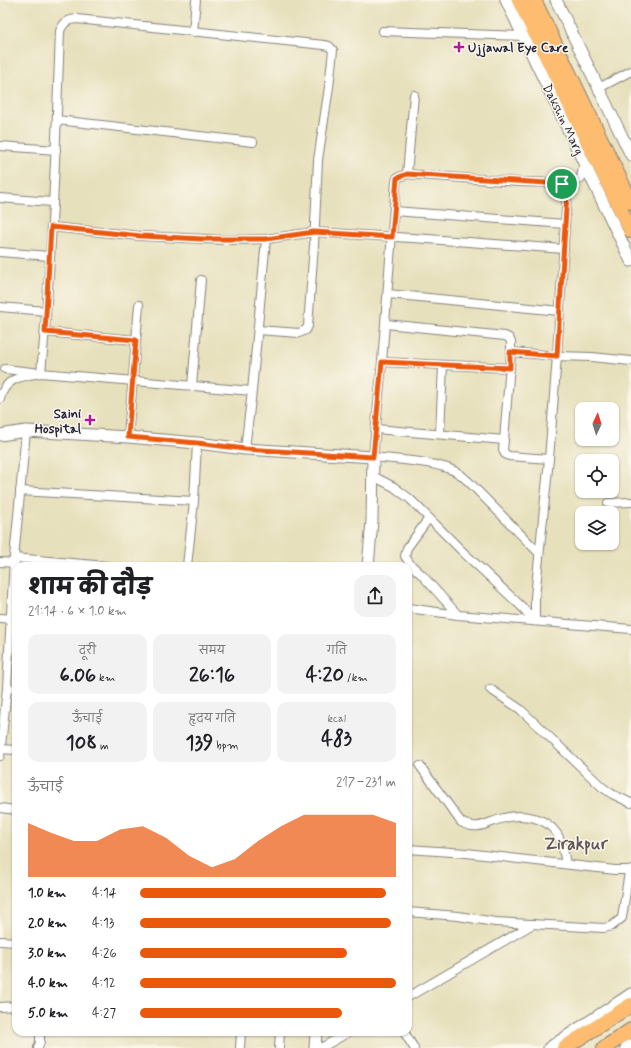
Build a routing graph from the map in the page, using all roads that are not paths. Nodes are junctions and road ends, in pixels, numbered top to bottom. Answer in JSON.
{"nodes":[{"id":1,"x":196,"y":0,"type":"edge"},
{"id":2,"x":506,"y":0,"type":"edge"},
{"id":3,"x":518,"y":0,"type":"edge"},
{"id":4,"x":534,"y":0,"type":"edge"},
{"id":5,"x":556,"y":0,"type":"edge"},
{"id":6,"x":383,"y":31,"type":"dead end"},
{"id":7,"x":193,"y":32,"type":"junction"},
{"id":8,"x":524,"y":36,"type":"junction"},
{"id":9,"x":631,"y":71,"type":"edge"},
{"id":10,"x":599,"y":88,"type":"junction"},
{"id":11,"x":414,"y":95,"type":"dead end"},
{"id":12,"x":57,"y":120,"type":"junction"},
{"id":13,"x":253,"y":142,"type":"dead end"},
{"id":14,"x":0,"y":146,"type":"edge"},
{"id":15,"x":56,"y":150,"type":"junction"},
{"id":16,"x":630,"y":152,"type":"edge"},
{"id":17,"x":584,"y":161,"type":"junction"},
{"id":18,"x":407,"y":174,"type":"junction"},
{"id":19,"x":562,"y":184,"type":"junction"},
{"id":20,"x":0,"y":198,"type":"edge"},
{"id":21,"x":52,"y":202,"type":"junction"},
{"id":22,"x":631,"y":202,"type":"edge"},
{"id":23,"x":394,"y":211,"type":"junction"},
{"id":24,"x":565,"y":224,"type":"junction"},
{"id":25,"x":51,"y":227,"type":"junction"},
{"id":26,"x":314,"y":232,"type":"junction"},
{"id":27,"x":631,"y":232,"type":"edge"},
{"id":28,"x":392,"y":237,"type":"junction"},
{"id":29,"x":266,"y":239,"type":"junction"},
{"id":30,"x":564,"y":249,"type":"junction"},
{"id":31,"x":0,"y":252,"type":"edge"},
{"id":32,"x":49,"y":256,"type":"junction"},
{"id":33,"x":631,"y":261,"type":"edge"},
{"id":34,"x":201,"y":280,"type":"dead end"},
{"id":35,"x":388,"y":294,"type":"junction"},
{"id":36,"x":139,"y":305,"type":"dead end"},
{"id":37,"x":0,"y":307,"type":"edge"},
{"id":38,"x":46,"y":311,"type":"junction"},
{"id":39,"x":560,"y":311,"type":"junction"},
{"id":40,"x":386,"y":324,"type":"junction"},
{"id":41,"x":258,"y":330,"type":"junction"},
{"id":42,"x":45,"y":332,"type":"junction"},
{"id":43,"x":136,"y":340,"type":"junction"},
{"id":44,"x":510,"y":352,"type":"junction"},
{"id":45,"x":557,"y":356,"type":"junction"},
{"id":46,"x":631,"y":361,"type":"edge"},
{"id":47,"x":382,"y":362,"type":"junction"},
{"id":48,"x":443,"y":365,"type":"junction"},
{"id":49,"x":510,"y":368,"type":"junction"},
{"id":50,"x":5,"y":369,"type":"dead end"},
{"id":51,"x":41,"y":373,"type":"junction"},
{"id":52,"x":132,"y":380,"type":"junction"},
{"id":53,"x":192,"y":386,"type":"junction"},
{"id":54,"x":252,"y":391,"type":"junction"},
{"id":55,"x":0,"y":399,"type":"edge"},
{"id":56,"x":376,"y":429,"type":"junction"},
{"id":57,"x":26,"y":432,"type":"junction"},
{"id":58,"x":440,"y":434,"type":"junction"},
{"id":59,"x":0,"y":435,"type":"edge"},
{"id":60,"x":128,"y":437,"type":"junction"},
{"id":61,"x":504,"y":440,"type":"junction"},
{"id":62,"x":197,"y":443,"type":"junction"},
{"id":63,"x":245,"y":449,"type":"junction"},
{"id":64,"x":373,"y":457,"type":"junction"},
{"id":65,"x":549,"y":458,"type":"junction"},
{"id":66,"x":373,"y":476,"type":"junction"},
{"id":67,"x":20,"y":491,"type":"junction"},
{"id":68,"x":194,"y":501,"type":"junction"},
{"id":69,"x":608,"y":502,"type":"dead end"},
{"id":70,"x":631,"y":502,"type":"edge"},
{"id":71,"x":429,"y":518,"type":"junction"},
{"id":72,"x":539,"y":553,"type":"junction"},
{"id":73,"x":15,"y":561,"type":"junction"},
{"id":74,"x":0,"y":562,"type":"edge"},
{"id":75,"x":33,"y":562,"type":"edge"},
{"id":76,"x":187,"y":562,"type":"edge"},
{"id":77,"x":368,"y":562,"type":"edge"},
{"id":78,"x":409,"y":562,"type":"edge"},
{"id":79,"x":412,"y":566,"type":"edge"},
{"id":80,"x":412,"y":609,"type":"edge"},
{"id":81,"x":458,"y":615,"type":"junction"},
{"id":82,"x":0,"y":618,"type":"edge"},
{"id":83,"x":12,"y":619,"type":"edge"},
{"id":84,"x":535,"y":620,"type":"junction"},
{"id":85,"x":12,"y":623,"type":"edge"},
{"id":86,"x":631,"y":628,"type":"edge"},
{"id":87,"x":4,"y":656,"type":"edge"},
{"id":88,"x":7,"y":688,"type":"junction"},
{"id":89,"x":12,"y":689,"type":"edge"},
{"id":90,"x":490,"y":689,"type":"dead end"},
{"id":91,"x":0,"y":749,"type":"edge"},
{"id":92,"x":12,"y":750,"type":"edge"},
{"id":93,"x":0,"y":756,"type":"edge"},
{"id":94,"x":420,"y":766,"type":"dead end"},
{"id":95,"x":631,"y":803,"type":"edge"},
{"id":96,"x":0,"y":808,"type":"edge"},
{"id":97,"x":12,"y":810,"type":"edge"},
{"id":98,"x":412,"y":850,"type":"edge"},
{"id":99,"x":566,"y":864,"type":"junction"},
{"id":100,"x":630,"y":871,"type":"edge"},
{"id":101,"x":412,"y":912,"type":"edge"},
{"id":102,"x":534,"y":924,"type":"junction"},
{"id":103,"x":0,"y":942,"type":"edge"},
{"id":104,"x":12,"y":942,"type":"edge"},
{"id":105,"x":631,"y":994,"type":"edge"},
{"id":106,"x":412,"y":996,"type":"edge"},
{"id":107,"x":631,"y":1005,"type":"edge"},
{"id":108,"x":12,"y":1006,"type":"edge"},
{"id":109,"x":0,"y":1007,"type":"edge"},
{"id":110,"x":631,"y":1030,"type":"edge"},
{"id":111,"x":40,"y":1036,"type":"edge"},
{"id":112,"x":241,"y":1036,"type":"edge"},
{"id":113,"x":280,"y":1036,"type":"edge"},
{"id":114,"x":316,"y":1036,"type":"edge"},
{"id":115,"x":342,"y":1036,"type":"edge"},
{"id":116,"x":406,"y":1036,"type":"edge"},
{"id":117,"x":631,"y":1045,"type":"edge"},
{"id":118,"x":38,"y":1048,"type":"edge"},
{"id":119,"x":240,"y":1048,"type":"edge"},
{"id":120,"x":278,"y":1048,"type":"edge"},
{"id":121,"x":315,"y":1048,"type":"edge"},
{"id":122,"x":322,"y":1048,"type":"edge"},
{"id":123,"x":414,"y":1048,"type":"edge"},
{"id":124,"x":548,"y":1048,"type":"edge"},
{"id":125,"x":564,"y":1048,"type":"edge"},
{"id":126,"x":604,"y":1048,"type":"edge"},
{"id":127,"x":626,"y":1048,"type":"edge"}],
"edges":[{"from":1,"to":7,"type":"street"},
{"from":2,"to":8,"type":"street","name":"Dakshin Marg"},
{"from":3,"to":27,"type":"highway","name":"Dakshin Marg"},
{"from":4,"to":22,"type":"highway","name":"Dakshin Marg"},
{"from":5,"to":10,"type":"street"},
{"from":6,"to":8,"type":"street"},
{"from":7,"to":12,"type":"street"},
{"from":7,"to":26,"type":"street"},
{"from":8,"to":17,"type":"street","name":"Dakshin Marg"},
{"from":9,"to":10,"type":"street"},
{"from":10,"to":16,"type":"street"},
{"from":11,"to":18,"type":"street"},
{"from":12,"to":13,"type":"street"},
{"from":12,"to":15,"type":"street"},
{"from":14,"to":15,"type":"street"},
{"from":15,"to":21,"type":"street"},
{"from":17,"to":19,"type":"street"},
{"from":17,"to":33,"type":"street","name":"Dakshin Marg"},
{"from":18,"to":19,"type":"street"},
{"from":18,"to":23,"type":"street"},
{"from":19,"to":24,"type":"street"},
{"from":20,"to":21,"type":"street"},
{"from":21,"to":25,"type":"street"},
{"from":23,"to":24,"type":"street"},
{"from":23,"to":28,"type":"street"},
{"from":24,"to":30,"type":"street"},
{"from":25,"to":29,"type":"street"},
{"from":25,"to":32,"type":"street"},
{"from":26,"to":28,"type":"street"},
{"from":26,"to":29,"type":"street"},
{"from":26,"to":41,"type":"street"},
{"from":28,"to":30,"type":"street"},
{"from":28,"to":35,"type":"street"},
{"from":29,"to":41,"type":"street"},
{"from":30,"to":39,"type":"street"},
{"from":31,"to":32,"type":"street"},
{"from":32,"to":38,"type":"street"},
{"from":34,"to":53,"type":"street"},
{"from":35,"to":39,"type":"street"},
{"from":35,"to":40,"type":"street"},
{"from":36,"to":43,"type":"street"},
{"from":37,"to":38,"type":"street"},
{"from":38,"to":42,"type":"street"},
{"from":39,"to":45,"type":"street"},
{"from":40,"to":44,"type":"street"},
{"from":40,"to":47,"type":"street"},
{"from":41,"to":54,"type":"street"},
{"from":42,"to":43,"type":"street"},
{"from":42,"to":51,"type":"street"},
{"from":43,"to":52,"type":"street"},
{"from":44,"to":45,"type":"street"},
{"from":44,"to":49,"type":"street"},
{"from":45,"to":46,"type":"street"},
{"from":45,"to":65,"type":"street"},
{"from":47,"to":48,"type":"street"},
{"from":47,"to":56,"type":"street"},
{"from":48,"to":49,"type":"street"},
{"from":48,"to":58,"type":"street"},
{"from":49,"to":61,"type":"street"},
{"from":50,"to":51,"type":"street"},
{"from":51,"to":52,"type":"street"},
{"from":51,"to":55,"type":"street"},
{"from":52,"to":53,"type":"street"},
{"from":52,"to":60,"type":"street"},
{"from":53,"to":54,"type":"street"},
{"from":54,"to":63,"type":"street"},
{"from":56,"to":58,"type":"street"},
{"from":56,"to":64,"type":"street"},
{"from":57,"to":59,"type":"street"},
{"from":57,"to":60,"type":"street"},
{"from":57,"to":67,"type":"street"},
{"from":58,"to":61,"type":"street"},
{"from":60,"to":62,"type":"street"},
{"from":61,"to":65,"type":"street"},
{"from":62,"to":63,"type":"street"},
{"from":62,"to":68,"type":"street"},
{"from":63,"to":64,"type":"street"},
{"from":64,"to":66,"type":"street"},
{"from":64,"to":72,"type":"street"},
{"from":65,"to":72,"type":"street"},
{"from":66,"to":71,"type":"street"},
{"from":66,"to":77,"type":"street"},
{"from":67,"to":68,"type":"street"},
{"from":67,"to":73,"type":"street"},
{"from":68,"to":76,"type":"street"},
{"from":69,"to":70,"type":"street"},
{"from":71,"to":78,"type":"street"},
{"from":71,"to":84,"type":"street"},
{"from":72,"to":84,"type":"street"},
{"from":73,"to":74,"type":"street"},
{"from":73,"to":75,"type":"street"},
{"from":79,"to":81,"type":"street"},
{"from":80,"to":81,"type":"street"},
{"from":81,"to":84,"type":"street"},
{"from":82,"to":83,"type":"street"},
{"from":84,"to":86,"type":"street"},
{"from":85,"to":87,"type":"street"},
{"from":87,"to":88,"type":"street"},
{"from":88,"to":89,"type":"street"},
{"from":88,"to":91,"type":"street"},
{"from":90,"to":95,"type":"street"},
{"from":91,"to":92,"type":"street"},
{"from":91,"to":93,"type":"street"},
{"from":94,"to":99,"type":"street"},
{"from":96,"to":97,"type":"street"},
{"from":98,"to":99,"type":"street"},
{"from":99,"to":100,"type":"street"},
{"from":100,"to":102,"type":"street"},
{"from":101,"to":102,"type":"street"},
{"from":102,"to":106,"type":"street"},
{"from":103,"to":104,"type":"street"},
{"from":105,"to":124,"type":"street"},
{"from":107,"to":125,"type":"highway"},
{"from":108,"to":109,"type":"street"},
{"from":110,"to":126,"type":"highway"},
{"from":111,"to":118,"type":"street"},
{"from":112,"to":119,"type":"street"},
{"from":113,"to":120,"type":"street"},
{"from":114,"to":121,"type":"street"},
{"from":115,"to":122,"type":"street"},
{"from":116,"to":123,"type":"street"},
{"from":117,"to":127,"type":"street"}]}
